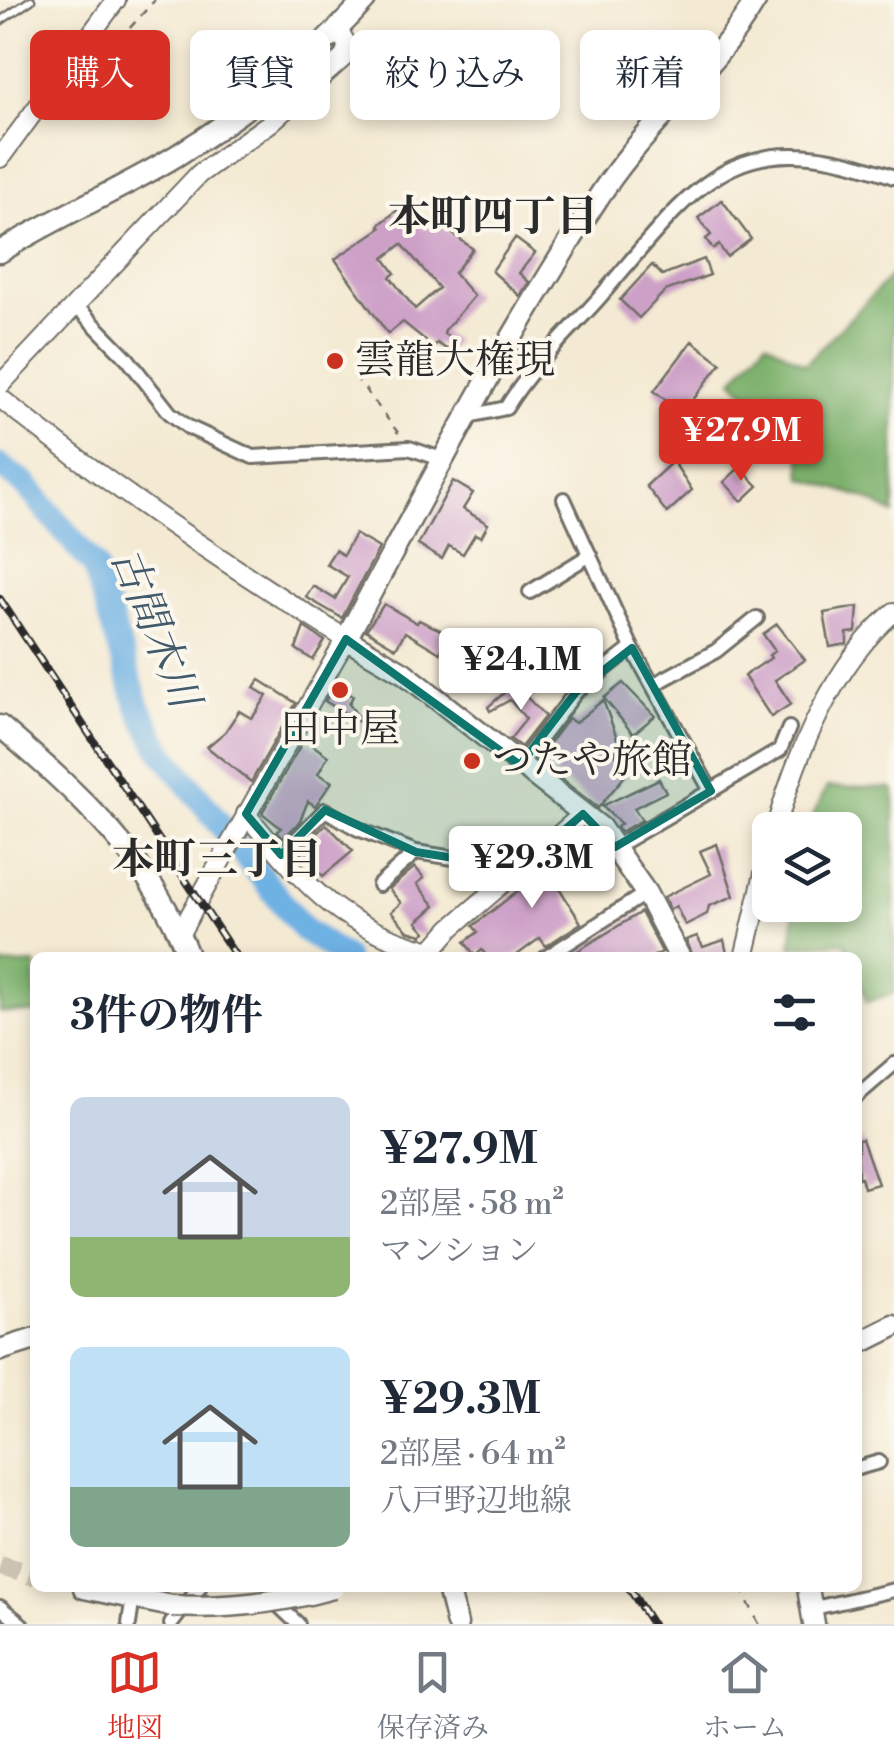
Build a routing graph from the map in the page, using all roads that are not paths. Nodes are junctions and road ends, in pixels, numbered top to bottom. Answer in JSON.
{"nodes":[{"id":1,"x":31,"y":0,"type":"edge"},
{"id":2,"x":116,"y":0,"type":"edge"},
{"id":3,"x":365,"y":0,"type":"edge"},
{"id":4,"x":756,"y":0,"type":"edge"},
{"id":5,"x":0,"y":21,"type":"edge"},
{"id":6,"x":338,"y":30,"type":"junction"},
{"id":7,"x":0,"y":158,"type":"edge"},
{"id":8,"x":894,"y":177,"type":"edge"},
{"id":9,"x":0,"y":252,"type":"edge"},
{"id":10,"x":74,"y":305,"type":"junction"},
{"id":11,"x":0,"y":385,"type":"edge"},
{"id":12,"x":0,"y":398,"type":"edge"},
{"id":13,"x":468,"y":416,"type":"junction"},
{"id":14,"x":444,"y":460,"type":"junction"},
{"id":15,"x":564,"y":498,"type":"dead end"},
{"id":16,"x":590,"y":555,"type":"junction"},
{"id":17,"x":530,"y":592,"type":"dead end"},
{"id":18,"x":894,"y":612,"type":"edge"},
{"id":19,"x":757,"y":618,"type":"dead end"},
{"id":20,"x":346,"y":639,"type":"junction"},
{"id":21,"x":632,"y":648,"type":"junction"},
{"id":22,"x":653,"y":685,"type":"junction"},
{"id":23,"x":0,"y":726,"type":"edge"},
{"id":24,"x":789,"y":728,"type":"dead end"},
{"id":25,"x":520,"y":765,"type":"junction"},
{"id":26,"x":711,"y":791,"type":"junction"},
{"id":27,"x":781,"y":812,"type":"edge"},
{"id":28,"x":583,"y":814,"type":"junction"},
{"id":29,"x":244,"y":818,"type":"junction"},
{"id":30,"x":615,"y":847,"type":"junction"},
{"id":31,"x":416,"y":852,"type":"junction"},
{"id":32,"x":281,"y":855,"type":"junction"},
{"id":33,"x":379,"y":885,"type":"dead end"},
{"id":34,"x":498,"y":886,"type":"junction"},
{"id":35,"x":646,"y":893,"type":"junction"},
{"id":36,"x":753,"y":922,"type":"edge"},
{"id":37,"x":180,"y":933,"type":"junction"},
{"id":38,"x":188,"y":952,"type":"edge"},
{"id":39,"x":427,"y":952,"type":"edge"},
{"id":40,"x":438,"y":952,"type":"edge"},
{"id":41,"x":555,"y":952,"type":"edge"},
{"id":42,"x":674,"y":952,"type":"edge"},
{"id":43,"x":745,"y":952,"type":"edge"},
{"id":44,"x":894,"y":1064,"type":"edge"},
{"id":45,"x":862,"y":1092,"type":"edge"},
{"id":46,"x":894,"y":1326,"type":"edge"},
{"id":47,"x":30,"y":1341,"type":"edge"},
{"id":48,"x":862,"y":1342,"type":"edge"},
{"id":49,"x":0,"y":1350,"type":"edge"},
{"id":50,"x":879,"y":1462,"type":"dead end"},
{"id":51,"x":862,"y":1467,"type":"edge"},
{"id":52,"x":894,"y":1590,"type":"edge"},
{"id":53,"x":106,"y":1592,"type":"edge"},
{"id":54,"x":195,"y":1592,"type":"edge"},
{"id":55,"x":273,"y":1592,"type":"edge"},
{"id":56,"x":319,"y":1592,"type":"edge"},
{"id":57,"x":449,"y":1592,"type":"edge"},
{"id":58,"x":809,"y":1592,"type":"edge"},
{"id":59,"x":133,"y":1597,"type":"junction"},
{"id":60,"x":0,"y":1607,"type":"edge"},
{"id":61,"x":171,"y":1615,"type":"edge"},
{"id":62,"x":812,"y":1617,"type":"edge"},
{"id":63,"x":21,"y":1624,"type":"edge"},
{"id":64,"x":129,"y":1624,"type":"edge"},
{"id":65,"x":298,"y":1624,"type":"edge"},
{"id":66,"x":457,"y":1624,"type":"edge"}],
"edges":[{"from":1,"to":5,"type":"lane"},
{"from":2,"to":7,"type":"street"},
{"from":3,"to":6,"type":"main road"},
{"from":4,"to":13,"type":"main road"},
{"from":6,"to":9,"type":"main road"},
{"from":6,"to":10,"type":"street"},
{"from":8,"to":13,"type":"street"},
{"from":10,"to":11,"type":"street"},
{"from":10,"to":14,"type":"street"},
{"from":12,"to":20,"type":"street"},
{"from":13,"to":14,"type":"main road"},
{"from":14,"to":20,"type":"main road"},
{"from":15,"to":16,"type":"street"},
{"from":16,"to":17,"type":"street"},
{"from":16,"to":21,"type":"street"},
{"from":18,"to":27,"type":"street"},
{"from":19,"to":22,"type":"street"},
{"from":20,"to":25,"type":"main road"},
{"from":20,"to":29,"type":"street"},
{"from":21,"to":22,"type":"street"},
{"from":21,"to":25,"type":"street"},
{"from":22,"to":26,"type":"street"},
{"from":23,"to":37,"type":"main road"},
{"from":24,"to":26,"type":"street"},
{"from":25,"to":28,"type":"main road"},
{"from":26,"to":30,"type":"street"},
{"from":28,"to":30,"type":"main road"},
{"from":28,"to":34,"type":"street"},
{"from":29,"to":32,"type":"street"},
{"from":29,"to":37,"type":"street"},
{"from":30,"to":35,"type":"main road"},
{"from":31,"to":32,"type":"street"},
{"from":31,"to":33,"type":"street"},
{"from":31,"to":34,"type":"street"},
{"from":32,"to":39,"type":"street"},
{"from":34,"to":40,"type":"street"},
{"from":35,"to":41,"type":"street"},
{"from":35,"to":42,"type":"main road"},
{"from":36,"to":43,"type":"street"},
{"from":37,"to":38,"type":"main road"},
{"from":44,"to":45,"type":"street"},
{"from":46,"to":48,"type":"main road"},
{"from":47,"to":49,"type":"main road"},
{"from":50,"to":51,"type":"street"},
{"from":52,"to":62,"type":"street"},
{"from":53,"to":59,"type":"main road"},
{"from":54,"to":61,"type":"street"},
{"from":55,"to":65,"type":"street"},
{"from":56,"to":61,"type":"main road","bridge":true},
{"from":57,"to":66,"type":"main road"},
{"from":58,"to":62,"type":"main road"},
{"from":59,"to":61,"type":"main road"},
{"from":59,"to":64,"type":"street"},
{"from":60,"to":63,"type":"street"}]}
